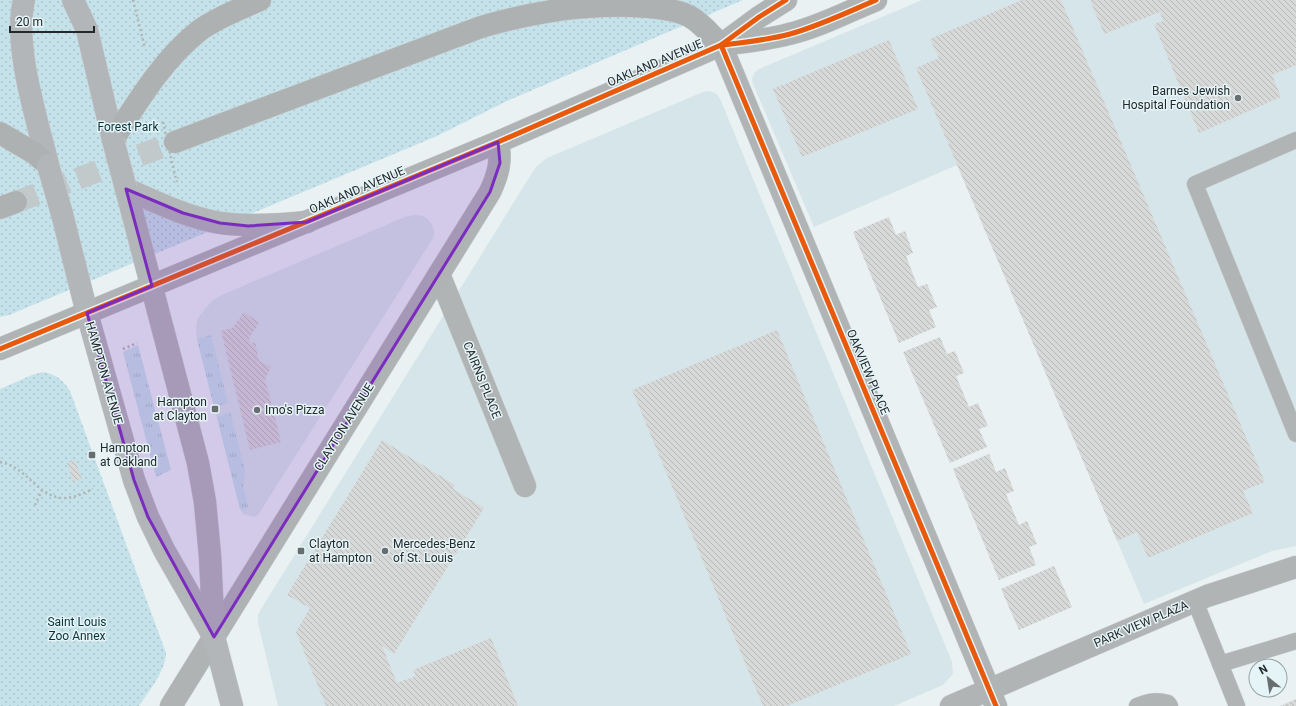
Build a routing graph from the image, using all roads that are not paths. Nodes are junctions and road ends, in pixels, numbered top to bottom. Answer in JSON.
{"nodes":[{"id":1,"x":24,"y":0,"type":"edge"},
{"id":2,"x":73,"y":0,"type":"edge"},
{"id":3,"x":260,"y":0,"type":"edge"},
{"id":4,"x":786,"y":0,"type":"edge"},
{"id":5,"x":876,"y":0,"type":"edge"},
{"id":6,"x":720,"y":45,"type":"junction"},
{"id":7,"x":0,"y":133,"type":"edge"},
{"id":8,"x":113,"y":140,"type":"junction"},
{"id":9,"x":1296,"y":140,"type":"edge"},
{"id":10,"x":175,"y":142,"type":"tunnel mouth"},
{"id":11,"x":498,"y":142,"type":"junction"},
{"id":12,"x":48,"y":165,"type":"junction"},
{"id":13,"x":126,"y":189,"type":"junction"},
{"id":14,"x":307,"y":222,"type":"junction"},
{"id":15,"x":439,"y":274,"type":"junction"},
{"id":16,"x":152,"y":286,"type":"junction"},
{"id":17,"x":87,"y":313,"type":"junction"},
{"id":18,"x":0,"y":350,"type":"edge"},
{"id":19,"x":1296,"y":434,"type":"edge"},
{"id":20,"x":525,"y":486,"type":"dead end"},
{"id":21,"x":1296,"y":567,"type":"edge"},
{"id":22,"x":1195,"y":601,"type":"junction"},
{"id":23,"x":214,"y":637,"type":"junction"},
{"id":24,"x":1296,"y":641,"type":"edge"},
{"id":25,"x":1220,"y":664,"type":"junction"},
{"id":26,"x":993,"y":698,"type":"edge"},
{"id":27,"x":171,"y":706,"type":"edge"},
{"id":28,"x":232,"y":706,"type":"edge"},
{"id":29,"x":951,"y":706,"type":"edge"},
{"id":30,"x":1137,"y":706,"type":"edge"},
{"id":31,"x":1170,"y":706,"type":"edge"},
{"id":32,"x":1237,"y":706,"type":"edge"}],
"edges":[{"from":1,"to":12,"type":"main road","name":"HAMPTON AVENUE"},
{"from":2,"to":8,"type":"main road","name":"HAMPTON AVENUE"},
{"from":3,"to":8,"type":"highway"},
{"from":4,"to":6,"type":"street","name":"OAKLAND AVENUE"},
{"from":5,"to":6,"type":"street","name":"OAKLAND AVENUE"},
{"from":6,"to":10,"type":"highway"},
{"from":6,"to":11,"type":"street","name":"OAKLAND AVENUE"},
{"from":6,"to":26,"type":"street","name":"OAKVIEW PLACE"},
{"from":7,"to":12,"type":"highway"},
{"from":8,"to":13,"type":"main road","name":"HAMPTON AVENUE","bridge":true},
{"from":9,"to":19,"type":"lane"},
{"from":11,"to":14,"type":"street","name":"OAKLAND AVENUE"},
{"from":11,"to":15,"type":"street","name":"CLAYTON AVENUE"},
{"from":12,"to":17,"type":"main road","name":"HAMPTON AVENUE","bridge":true},
{"from":13,"to":14,"type":"main road"},
{"from":13,"to":16,"type":"main road","name":"HAMPTON AVENUE"},
{"from":14,"to":16,"type":"street","name":"OAKLAND AVENUE"},
{"from":15,"to":20,"type":"street","name":"CAIRNS PLACE"},
{"from":15,"to":23,"type":"street","name":"CLAYTON AVENUE"},
{"from":16,"to":17,"type":"street","name":"OAKLAND AVENUE"},
{"from":16,"to":23,"type":"main road","name":"HAMPTON AVENUE"},
{"from":17,"to":18,"type":"street","name":"OAKLAND AVENUE"},
{"from":17,"to":23,"type":"main road","name":"HAMPTON AVENUE"},
{"from":21,"to":22,"type":"street","name":"PARK VIEW PLAZA"},
{"from":22,"to":25,"type":"lane"},
{"from":22,"to":26,"type":"street","name":"PARK VIEW PLAZA"},
{"from":23,"to":27,"type":"street","name":"CLAYTON AVENUE"},
{"from":23,"to":28,"type":"main road","name":"HAMPTON AVENUE"},
{"from":24,"to":25,"type":"lane"},
{"from":25,"to":32,"type":"lane"},
{"from":26,"to":29,"type":"street","name":"PARK VIEW PLAZA"},
{"from":30,"to":31,"type":"lane"}]}
